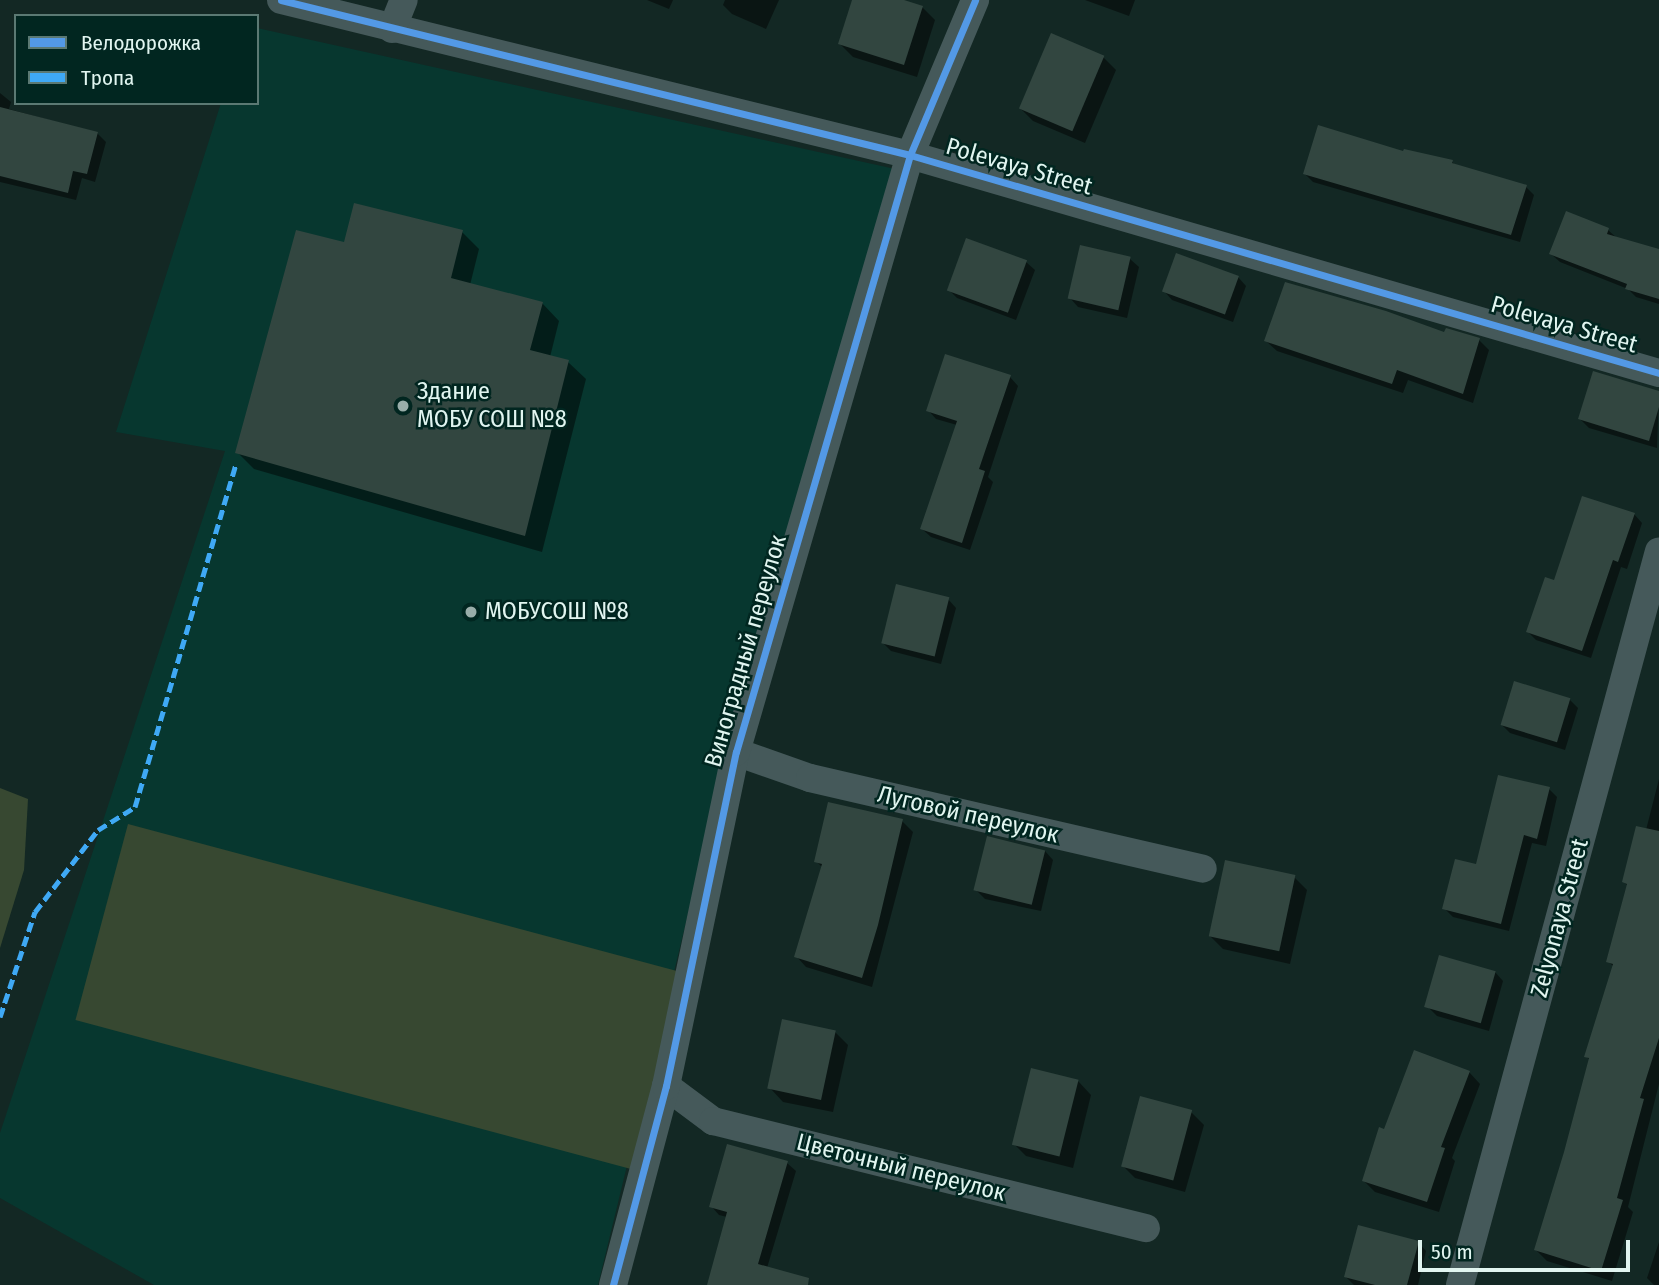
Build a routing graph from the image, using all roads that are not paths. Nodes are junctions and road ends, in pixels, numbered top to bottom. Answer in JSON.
{"nodes":[{"id":1,"x":281,"y":0,"type":"edge"},
{"id":2,"x":404,"y":0,"type":"edge"},
{"id":3,"x":975,"y":0,"type":"edge"},
{"id":4,"x":392,"y":29,"type":"junction"},
{"id":5,"x":910,"y":155,"type":"junction"},
{"id":6,"x":1659,"y":373,"type":"edge"},
{"id":7,"x":1659,"y":551,"type":"edge"},
{"id":8,"x":736,"y":752,"type":"junction"},
{"id":9,"x":1203,"y":869,"type":"dead end"},
{"id":10,"x":666,"y":1086,"type":"junction"},
{"id":11,"x":1146,"y":1228,"type":"dead end"},
{"id":12,"x":613,"y":1285,"type":"edge"},
{"id":13,"x":1460,"y":1285,"type":"edge"}],
"edges":[{"from":1,"to":4,"type":"street","name":"Polevaya Street"},
{"from":2,"to":4,"type":"street"},
{"from":3,"to":5,"type":"street","name":"Виноградный переулок"},
{"from":4,"to":5,"type":"street","name":"Polevaya Street"},
{"from":5,"to":6,"type":"street","name":"Polevaya Street"},
{"from":5,"to":8,"type":"street","name":"Виноградный переулок"},
{"from":7,"to":13,"type":"street","name":"Zelyonaya Street"},
{"from":8,"to":9,"type":"street","name":"Луговой переулок"},
{"from":8,"to":10,"type":"street","name":"Виноградный переулок"},
{"from":10,"to":11,"type":"street","name":"Цветочный переулок"},
{"from":10,"to":12,"type":"street","name":"Виноградный переулок"}]}
